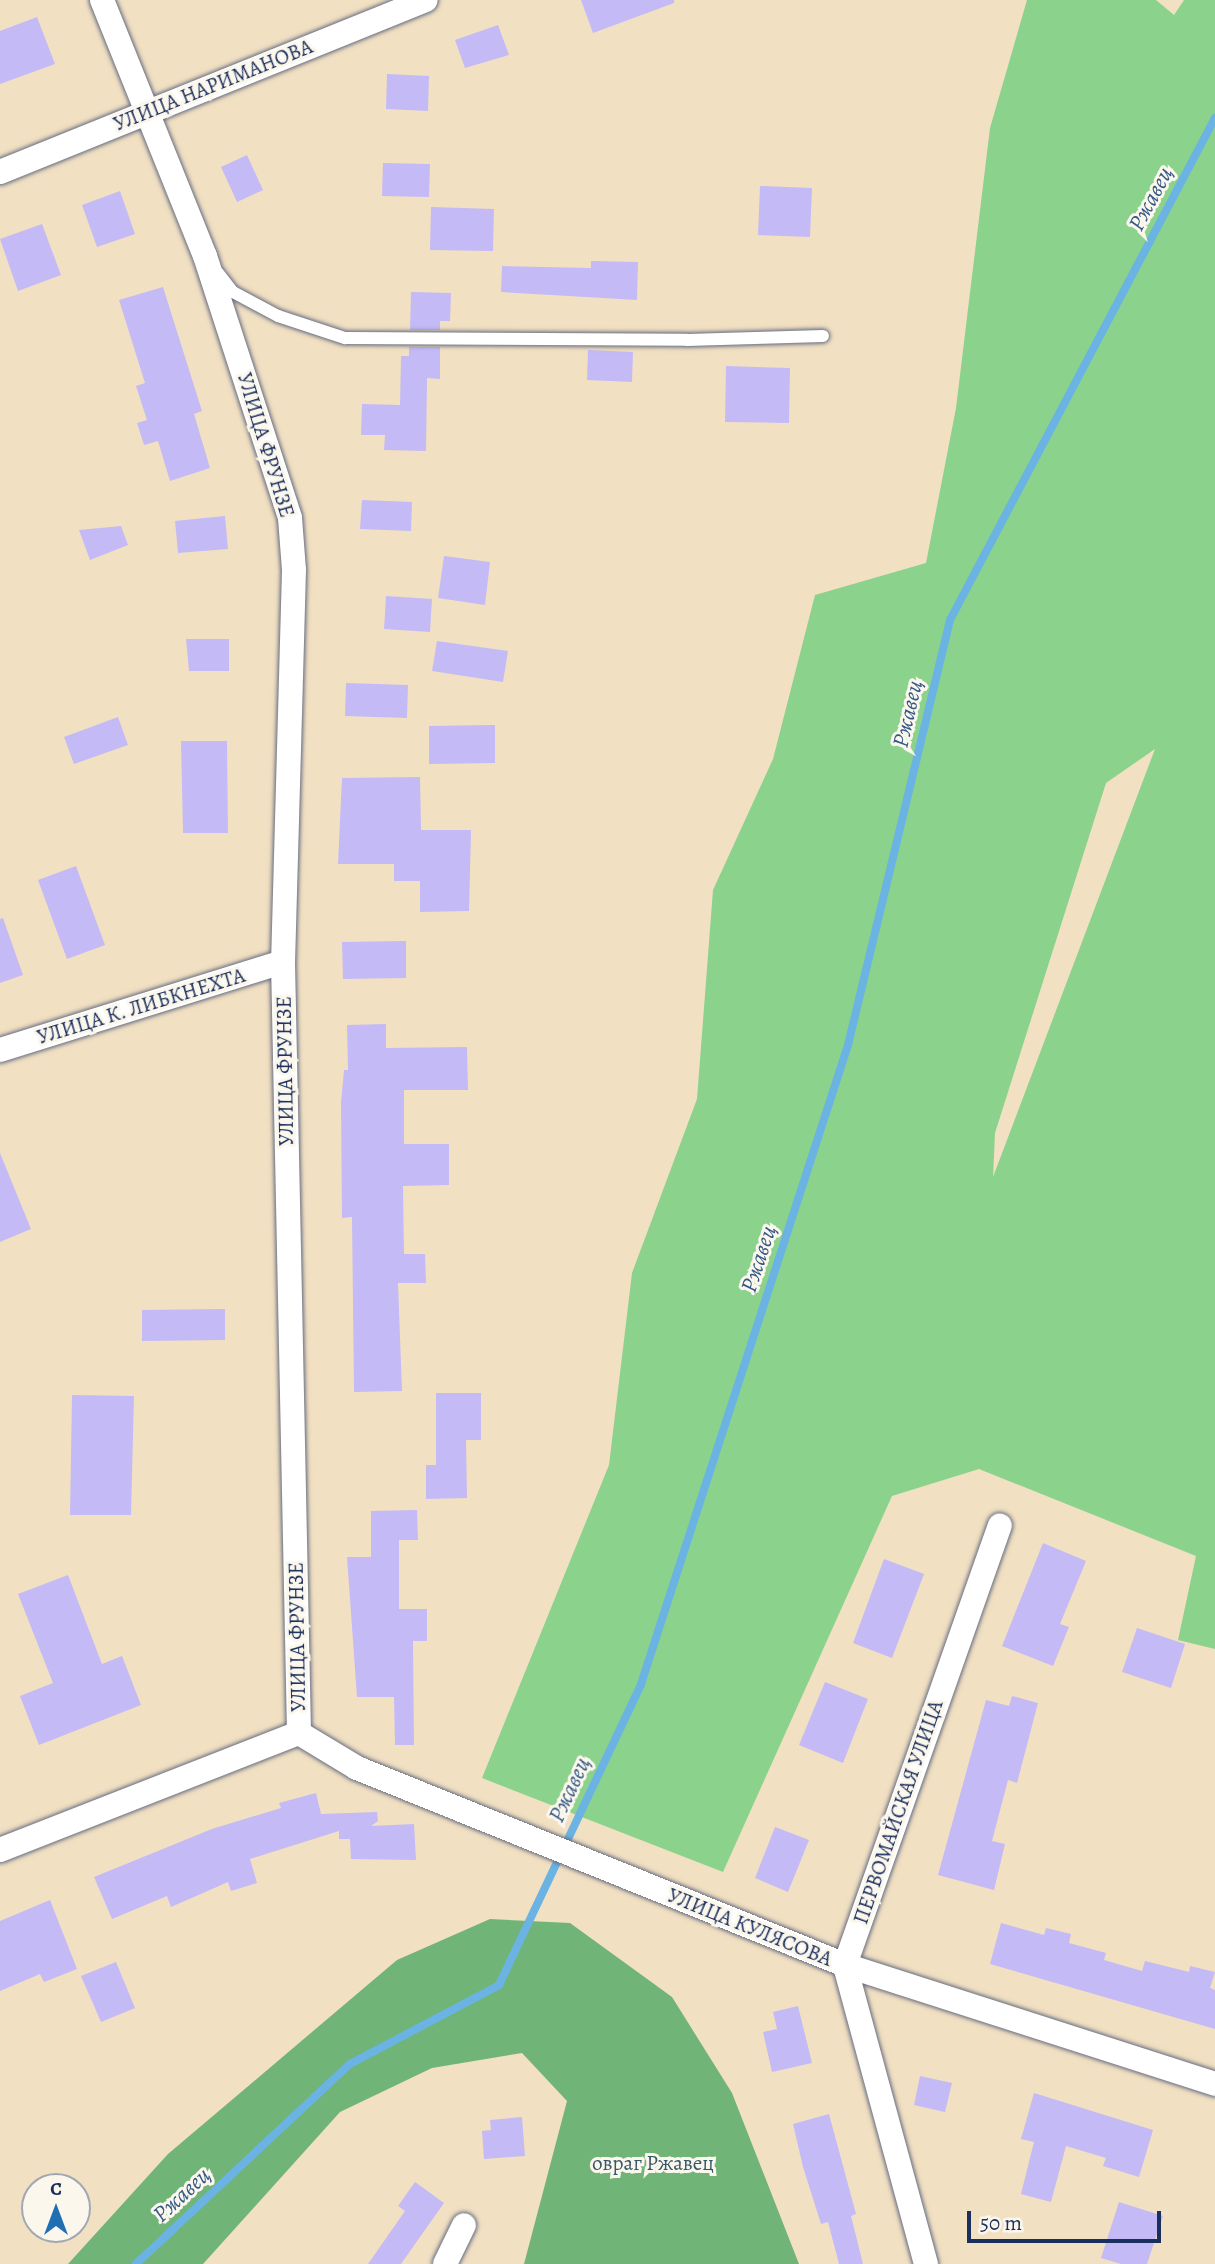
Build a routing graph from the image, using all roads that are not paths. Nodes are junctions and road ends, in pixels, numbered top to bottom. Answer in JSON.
{"nodes":[{"id":1,"x":102,"y":0,"type":"edge"},
{"id":2,"x":426,"y":0,"type":"edge"},
{"id":3,"x":148,"y":111,"type":"junction"},
{"id":4,"x":0,"y":172,"type":"edge"},
{"id":5,"x":205,"y":256,"type":"junction"},
{"id":6,"x":823,"y":337,"type":"dead end"},
{"id":7,"x":283,"y":961,"type":"junction"},
{"id":8,"x":0,"y":1050,"type":"edge"},
{"id":9,"x":1000,"y":1526,"type":"dead end"},
{"id":10,"x":299,"y":1733,"type":"junction"},
{"id":11,"x":0,"y":1850,"type":"edge"},
{"id":12,"x":845,"y":1965,"type":"junction"},
{"id":13,"x":1215,"y":2084,"type":"edge"},
{"id":14,"x":464,"y":2225,"type":"dead end"},
{"id":15,"x":445,"y":2264,"type":"edge"},
{"id":16,"x":926,"y":2264,"type":"edge"}],
"edges":[{"from":1,"to":3,"type":"street","name":"УЛИЦА ФРУНЗЕ"},
{"from":2,"to":3,"type":"street","name":"УЛИЦА НАРИМАНОВА"},
{"from":3,"to":4,"type":"street","name":"УЛИЦА НАРИМАНОВА"},
{"from":3,"to":5,"type":"street","name":"УЛИЦА ФРУНЗЕ"},
{"from":5,"to":6,"type":"lane"},
{"from":5,"to":7,"type":"street","name":"УЛИЦА ФРУНЗЕ"},
{"from":7,"to":8,"type":"street","name":"УЛИЦА К. ЛИБКНЕХТА"},
{"from":7,"to":10,"type":"street","name":"УЛИЦА ФРУНЗЕ"},
{"from":9,"to":12,"type":"street","name":"ПЕРВОМАЙСКАЯ УЛИЦА"},
{"from":10,"to":11,"type":"street","name":"УЛИЦА ФРУНЗЕ"},
{"from":10,"to":12,"type":"street","name":"УЛИЦА КУЛЯСОВА"},
{"from":12,"to":13,"type":"street","name":"УЛИЦА КУЛЯСОВА"},
{"from":12,"to":16,"type":"street"},
{"from":14,"to":15,"type":"street"}]}
